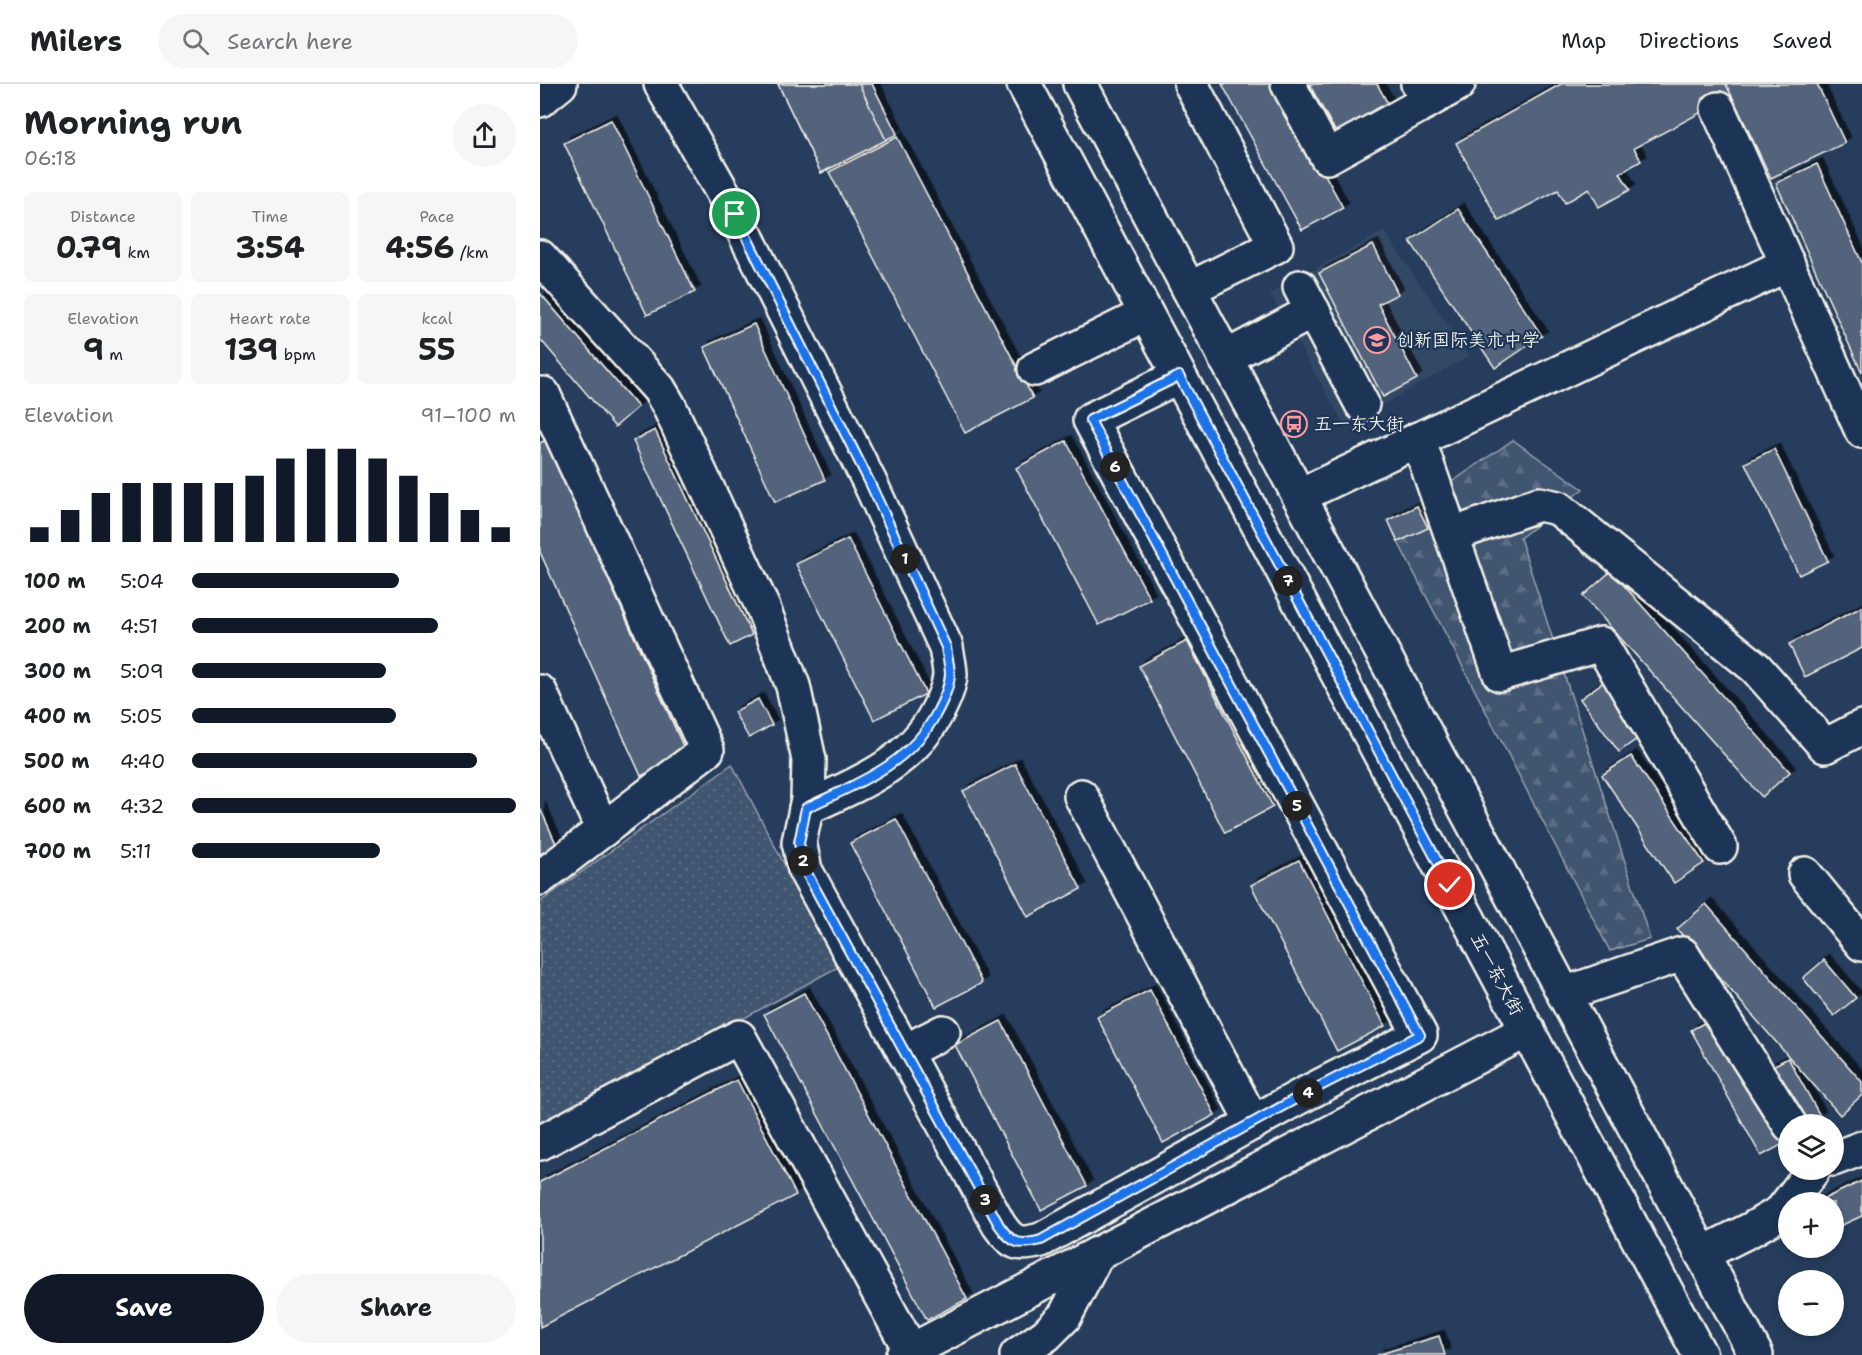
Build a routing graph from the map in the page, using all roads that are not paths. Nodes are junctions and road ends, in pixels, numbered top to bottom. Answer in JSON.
{"nodes":[{"id":1,"x":560,"y":84,"type":"edge"},
{"id":2,"x":662,"y":84,"type":"edge"},
{"id":3,"x":1024,"y":84,"type":"edge"},
{"id":4,"x":1080,"y":84,"type":"edge"},
{"id":5,"x":1191,"y":84,"type":"edge"},
{"id":6,"x":1288,"y":84,"type":"edge"},
{"id":7,"x":1458,"y":84,"type":"edge"},
{"id":8,"x":1423,"y":93,"type":"edge"},
{"id":9,"x":540,"y":100,"type":"edge"},
{"id":10,"x":1718,"y":109,"type":"dead end"},
{"id":11,"x":540,"y":257,"type":"edge"},
{"id":12,"x":1788,"y":264,"type":"junction"},
{"id":13,"x":1189,"y":289,"type":"junction"},
{"id":14,"x":1146,"y":314,"type":"junction"},
{"id":15,"x":1226,"y":358,"type":"junction"},
{"id":16,"x":1035,"y":369,"type":"dead end"},
{"id":17,"x":1179,"y":376,"type":"junction"},
{"id":18,"x":540,"y":395,"type":"edge"},
{"id":19,"x":1362,"y":404,"type":"dead end"},
{"id":20,"x":1862,"y":431,"type":"edge"},
{"id":21,"x":1418,"y":439,"type":"junction"},
{"id":22,"x":1299,"y":496,"type":"junction"},
{"id":23,"x":1452,"y":535,"type":"junction"},
{"id":24,"x":540,"y":692,"type":"edge"},
{"id":25,"x":1862,"y":727,"type":"edge"},
{"id":26,"x":1081,"y":796,"type":"dead end"},
{"id":27,"x":806,"y":808,"type":"junction"},
{"id":28,"x":603,"y":830,"type":"junction"},
{"id":29,"x":1720,"y":847,"type":"dead end"},
{"id":30,"x":1805,"y":874,"type":"dead end"},
{"id":31,"x":540,"y":878,"type":"edge"},
{"id":32,"x":1862,"y":944,"type":"edge"},
{"id":33,"x":1564,"y":994,"type":"junction"},
{"id":34,"x":1528,"y":1030,"type":"junction"},
{"id":35,"x":943,"y":1032,"type":"dead end"},
{"id":36,"x":904,"y":1052,"type":"junction"},
{"id":37,"x":1783,"y":1114,"type":"edge"},
{"id":38,"x":1253,"y":1123,"type":"junction"},
{"id":39,"x":540,"y":1143,"type":"edge"},
{"id":40,"x":1862,"y":1148,"type":"edge"},
{"id":41,"x":1844,"y":1155,"type":"edge"},
{"id":42,"x":1805,"y":1180,"type":"edge"},
{"id":43,"x":1097,"y":1254,"type":"junction"},
{"id":44,"x":1702,"y":1254,"type":"junction"},
{"id":45,"x":907,"y":1353,"type":"edge"},
{"id":46,"x":1017,"y":1355,"type":"edge"},
{"id":47,"x":1700,"y":1355,"type":"edge"},
{"id":48,"x":1756,"y":1355,"type":"edge"}],
"edges":[{"from":1,"to":9,"type":"street"},
{"from":2,"to":27,"type":"street"},
{"from":3,"to":14,"type":"street","name":"五一东大街"},
{"from":4,"to":13,"type":"street"},
{"from":5,"to":13,"type":"street"},
{"from":6,"to":8,"type":"street"},
{"from":7,"to":8,"type":"street"},
{"from":10,"to":12,"type":"street"},
{"from":11,"to":27,"type":"street"},
{"from":12,"to":20,"type":"street"},
{"from":12,"to":21,"type":"street"},
{"from":13,"to":15,"type":"street"},
{"from":14,"to":16,"type":"street"},
{"from":14,"to":17,"type":"street","name":"五一东大街"},
{"from":15,"to":19,"type":"street"},
{"from":15,"to":22,"type":"street"},
{"from":17,"to":34,"type":"street","name":"五一东大街"},
{"from":17,"to":38,"type":"street"},
{"from":18,"to":28,"type":"street"},
{"from":21,"to":22,"type":"street"},
{"from":21,"to":23,"type":"street"},
{"from":22,"to":33,"type":"street"},
{"from":23,"to":25,"type":"street"},
{"from":23,"to":29,"type":"street"},
{"from":24,"to":28,"type":"street"},
{"from":26,"to":38,"type":"street"},
{"from":27,"to":36,"type":"street"},
{"from":28,"to":31,"type":"street"},
{"from":30,"to":32,"type":"street"},
{"from":33,"to":37,"type":"street"},
{"from":33,"to":44,"type":"street"},
{"from":34,"to":43,"type":"street"},
{"from":34,"to":47,"type":"street","name":"五一东大街"},
{"from":35,"to":36,"type":"street"},
{"from":36,"to":38,"type":"street"},
{"from":39,"to":45,"type":"street"},
{"from":40,"to":41,"type":"street"},
{"from":42,"to":44,"type":"street"},
{"from":43,"to":45,"type":"street"},
{"from":43,"to":46,"type":"street"},
{"from":44,"to":48,"type":"street"}]}
